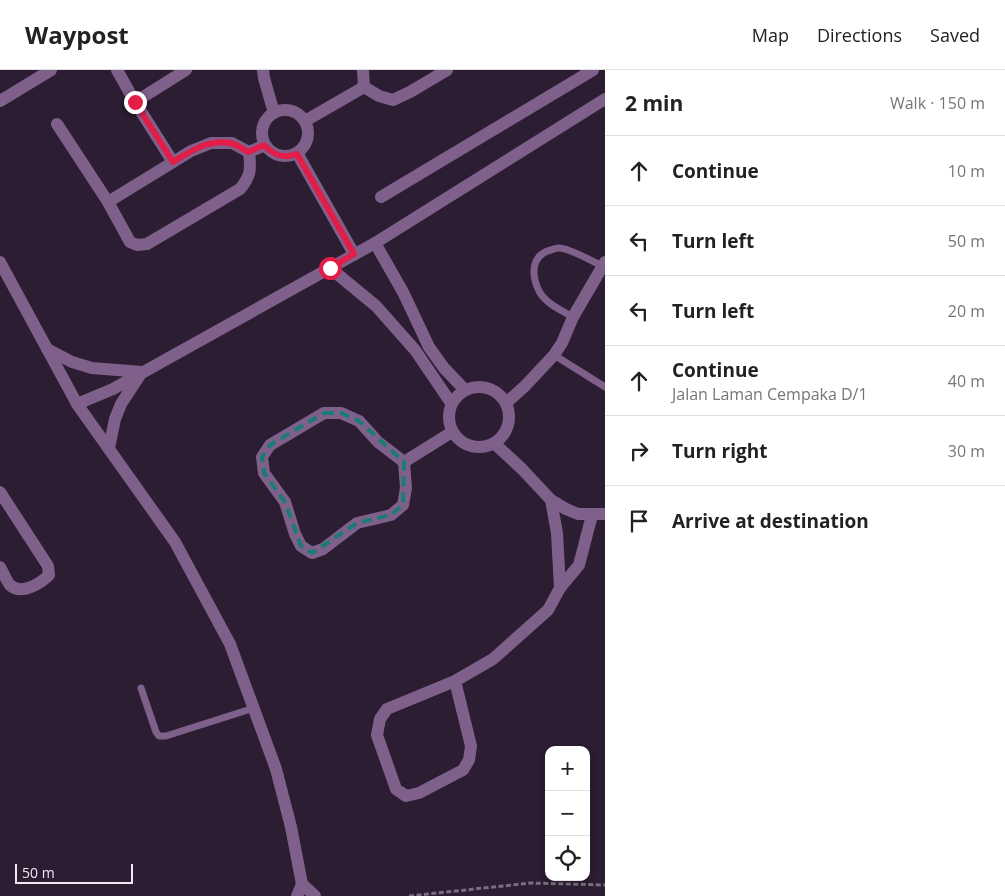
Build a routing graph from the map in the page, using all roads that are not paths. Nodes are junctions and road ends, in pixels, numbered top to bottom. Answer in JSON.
{"nodes":[{"id":1,"x":51,"y":70,"type":"edge"},
{"id":2,"x":117,"y":70,"type":"edge"},
{"id":3,"x":186,"y":70,"type":"edge"},
{"id":4,"x":263,"y":70,"type":"edge"},
{"id":5,"x":363,"y":70,"type":"edge"},
{"id":6,"x":447,"y":70,"type":"edge"},
{"id":7,"x":593,"y":70,"type":"edge"},
{"id":8,"x":364,"y":87,"type":"junction"},
{"id":9,"x":0,"y":101,"type":"edge"},
{"id":10,"x":604,"y":101,"type":"edge"},
{"id":11,"x":135,"y":102,"type":"junction"},
{"id":12,"x":274,"y":113,"type":"junction"},
{"id":13,"x":305,"y":121,"type":"junction"},
{"id":14,"x":57,"y":124,"type":"dead end"},
{"id":15,"x":264,"y":145,"type":"junction"},
{"id":16,"x":248,"y":152,"type":"junction"},
{"id":17,"x":297,"y":154,"type":"junction"},
{"id":18,"x":173,"y":162,"type":"junction"},
{"id":19,"x":381,"y":197,"type":"dead end"},
{"id":20,"x":108,"y":202,"type":"junction"},
{"id":21,"x":375,"y":243,"type":"junction"},
{"id":22,"x":354,"y":254,"type":"junction"},
{"id":23,"x":0,"y":262,"type":"edge"},
{"id":24,"x":604,"y":264,"type":"edge"},
{"id":25,"x":330,"y":268,"type":"junction"},
{"id":26,"x":573,"y":317,"type":"junction"},
{"id":27,"x":47,"y":349,"type":"junction"},
{"id":28,"x":554,"y":354,"type":"junction"},
{"id":29,"x":142,"y":372,"type":"junction"},
{"id":30,"x":605,"y":388,"type":"edge"},
{"id":31,"x":465,"y":390,"type":"junction"},
{"id":32,"x":451,"y":403,"type":"junction"},
{"id":33,"x":506,"y":403,"type":"junction"},
{"id":34,"x":77,"y":404,"type":"junction"},
{"id":35,"x":452,"y":432,"type":"junction"},
{"id":36,"x":494,"y":444,"type":"junction"},
{"id":37,"x":109,"y":448,"type":"junction"},
{"id":38,"x":404,"y":462,"type":"junction"},
{"id":39,"x":0,"y":492,"type":"edge"},
{"id":40,"x":551,"y":500,"type":"junction"},
{"id":41,"x":598,"y":515,"type":"edge"},
{"id":42,"x":0,"y":567,"type":"edge"},
{"id":43,"x":560,"y":588,"type":"junction"},
{"id":44,"x":455,"y":681,"type":"junction"},
{"id":45,"x":140,"y":688,"type":"dead end"},
{"id":46,"x":254,"y":708,"type":"junction"},
{"id":47,"x":300,"y":890,"type":"edge"},
{"id":48,"x":315,"y":896,"type":"edge"}],
"edges":[{"from":1,"to":9,"type":"street"},
{"from":2,"to":11,"type":"street"},
{"from":3,"to":11,"type":"street"},
{"from":4,"to":12,"type":"street"},
{"from":5,"to":8,"type":"street"},
{"from":6,"to":8,"type":"street"},
{"from":7,"to":19,"type":"street"},
{"from":8,"to":13,"type":"street"},
{"from":10,"to":21,"type":"street"},
{"from":11,"to":18,"type":"street"},
{"from":12,"to":13,"type":"street"},
{"from":12,"to":15,"type":"street"},
{"from":13,"to":17,"type":"street"},
{"from":14,"to":20,"type":"street"},
{"from":15,"to":16,"type":"street"},
{"from":15,"to":17,"type":"street"},
{"from":16,"to":18,"type":"street"},
{"from":16,"to":20,"type":"street"},
{"from":17,"to":22,"type":"street"},
{"from":18,"to":20,"type":"street"},
{"from":21,"to":22,"type":"street"},
{"from":21,"to":31,"type":"street"},
{"from":22,"to":25,"type":"street"},
{"from":23,"to":27,"type":"street"},
{"from":24,"to":26,"type":"street"},
{"from":24,"to":26,"type":"lane"},
{"from":25,"to":29,"type":"street"},
{"from":25,"to":32,"type":"street"},
{"from":26,"to":28,"type":"street"},
{"from":27,"to":29,"type":"street"},
{"from":27,"to":34,"type":"street"},
{"from":28,"to":30,"type":"lane"},
{"from":28,"to":33,"type":"street"},
{"from":29,"to":34,"type":"street"},
{"from":29,"to":37,"type":"street"},
{"from":31,"to":32,"type":"street"},
{"from":31,"to":33,"type":"street"},
{"from":32,"to":35,"type":"street"},
{"from":33,"to":36,"type":"street"},
{"from":34,"to":37,"type":"street"},
{"from":35,"to":36,"type":"street"},
{"from":35,"to":38,"type":"street"},
{"from":36,"to":40,"type":"street"},
{"from":37,"to":46,"type":"street"},
{"from":38,"to":38,"type":"street"},
{"from":39,"to":42,"type":"street"},
{"from":40,"to":41,"type":"street"},
{"from":40,"to":43,"type":"street"},
{"from":41,"to":43,"type":"street"},
{"from":43,"to":44,"type":"street"},
{"from":44,"to":44,"type":"street"},
{"from":45,"to":46,"type":"lane"},
{"from":46,"to":47,"type":"street"},
{"from":47,"to":48,"type":"street"}]}
